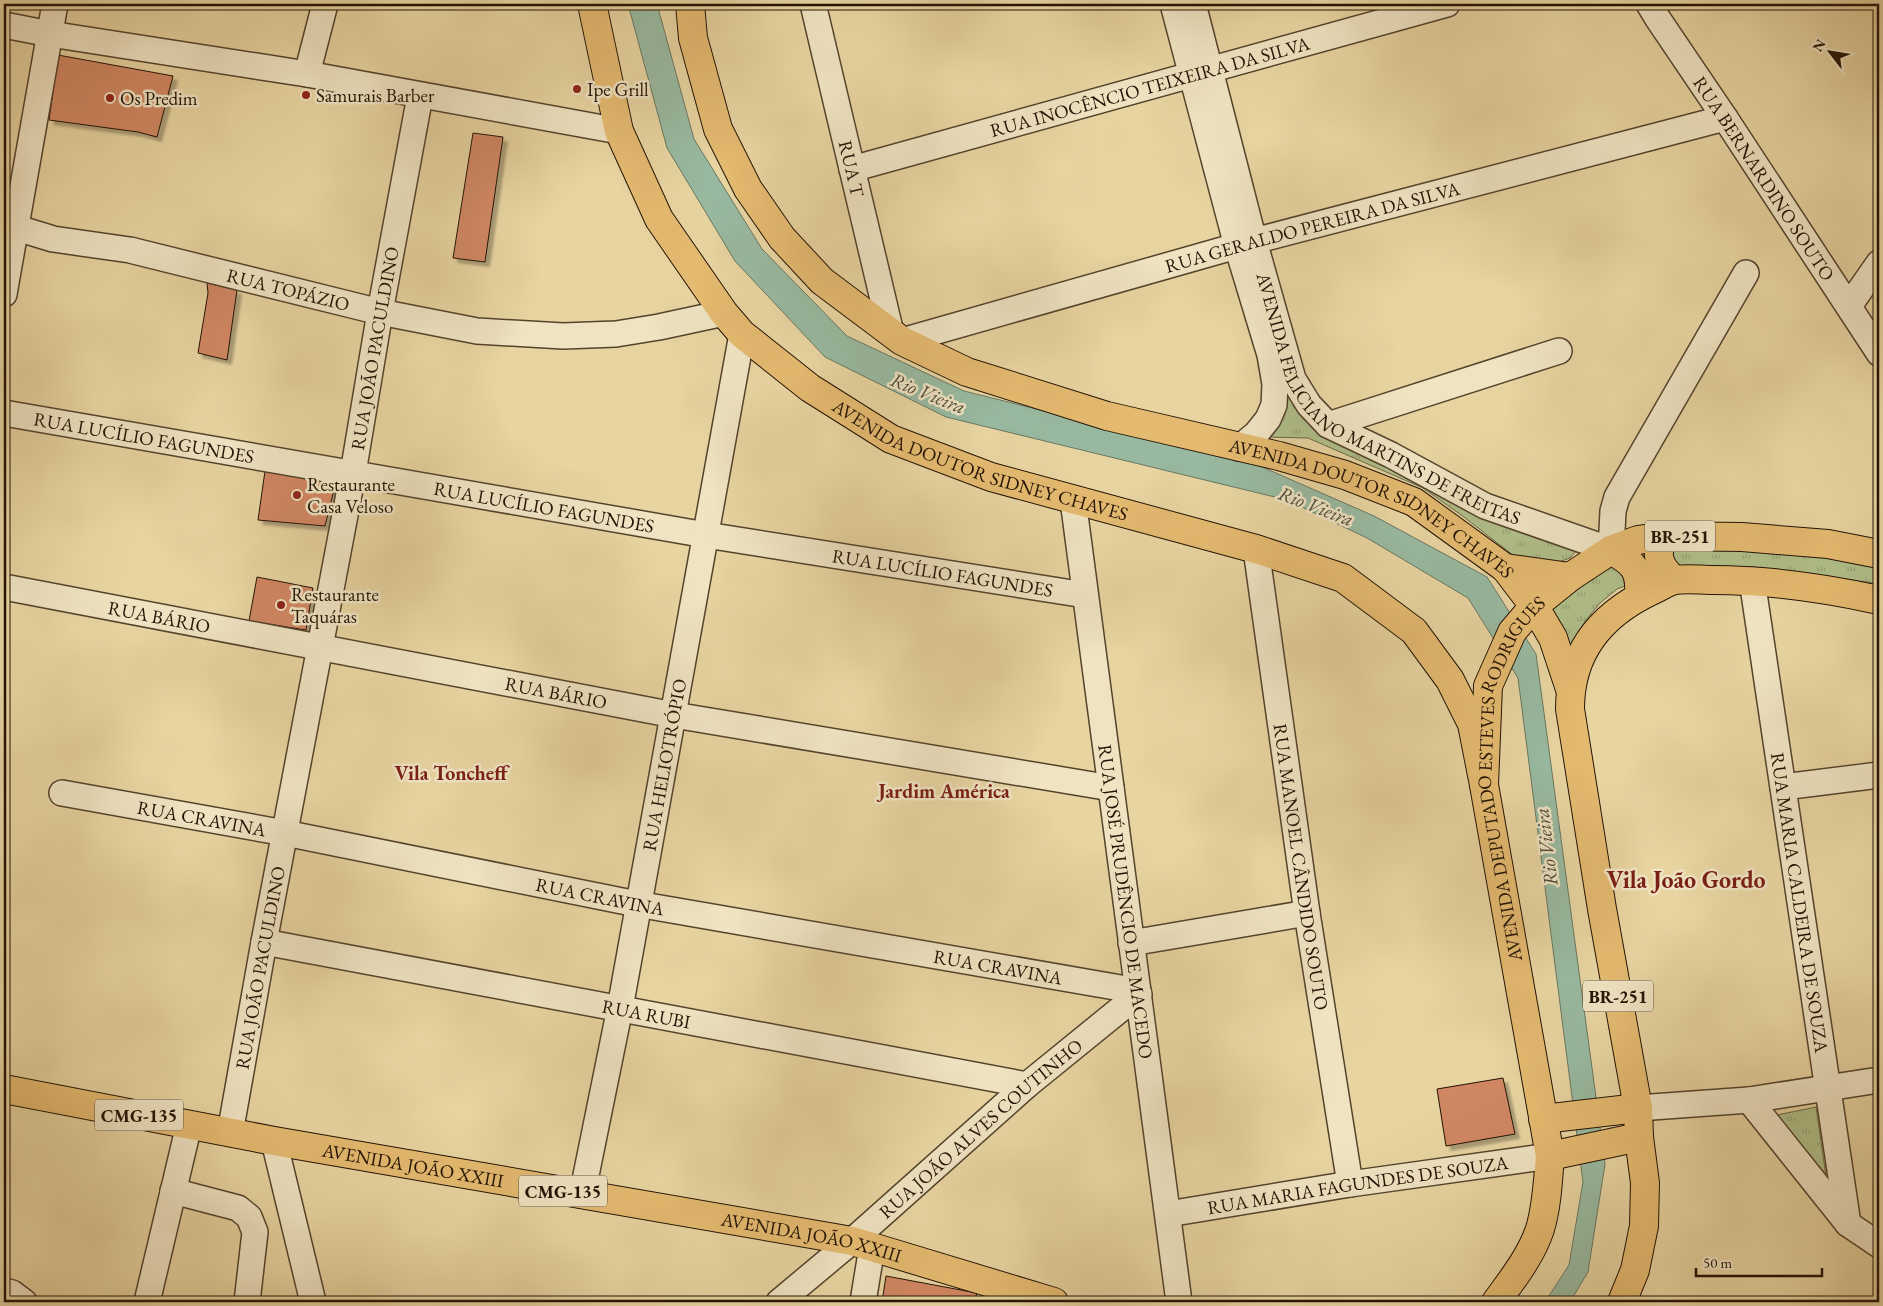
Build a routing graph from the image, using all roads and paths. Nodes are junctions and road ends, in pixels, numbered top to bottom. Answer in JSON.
{"nodes":[{"id":1,"x":55,"y":4,"type":"edge"},
{"id":2,"x":325,"y":4,"type":"edge"},
{"id":3,"x":592,"y":4,"type":"edge"},
{"id":4,"x":690,"y":4,"type":"edge"},
{"id":5,"x":813,"y":4,"type":"edge"},
{"id":6,"x":1172,"y":4,"type":"edge"},
{"id":7,"x":1193,"y":4,"type":"edge"},
{"id":8,"x":1447,"y":4,"type":"edge"},
{"id":9,"x":1649,"y":4,"type":"edge"},
{"id":10,"x":4,"y":25,"type":"edge"},
{"id":11,"x":50,"y":34,"type":"junction"},
{"id":12,"x":1201,"y":72,"type":"junction"},
{"id":13,"x":307,"y":74,"type":"junction"},
{"id":14,"x":420,"y":96,"type":"junction"},
{"id":15,"x":1725,"y":118,"type":"junction"},
{"id":16,"x":620,"y":131,"type":"junction"},
{"id":17,"x":852,"y":169,"type":"junction"},
{"id":18,"x":10,"y":226,"type":"edge"},
{"id":19,"x":1245,"y":244,"type":"junction"},
{"id":20,"x":1879,"y":263,"type":"edge"},
{"id":21,"x":1746,"y":273,"type":"dead end"},
{"id":22,"x":4,"y":294,"type":"edge"},
{"id":23,"x":1849,"y":306,"type":"junction"},
{"id":24,"x":380,"y":312,"type":"junction"},
{"id":25,"x":724,"y":313,"type":"junction"},
{"id":26,"x":742,"y":334,"type":"junction"},
{"id":27,"x":896,"y":337,"type":"junction"},
{"id":28,"x":1559,"y":352,"type":"dead end"},
{"id":29,"x":1879,"y":353,"type":"edge"},
{"id":30,"x":4,"y":413,"type":"edge"},
{"id":31,"x":1328,"y":425,"type":"junction"},
{"id":32,"x":1239,"y":448,"type":"junction"},
{"id":33,"x":353,"y":473,"type":"junction"},
{"id":34,"x":1072,"y":500,"type":"junction"},
{"id":35,"x":706,"y":535,"type":"junction"},
{"id":36,"x":1664,"y":536,"type":"junction"},
{"id":37,"x":1256,"y":549,"type":"junction"},
{"id":38,"x":1611,"y":550,"type":"junction"},
{"id":39,"x":1879,"y":554,"type":"edge"},
{"id":40,"x":1505,"y":568,"type":"junction"},
{"id":41,"x":1570,"y":577,"type":"junction"},
{"id":42,"x":1674,"y":580,"type":"junction"},
{"id":43,"x":1752,"y":580,"type":"junction"},
{"id":44,"x":4,"y":587,"type":"edge"},
{"id":45,"x":1085,"y":595,"type":"junction"},
{"id":46,"x":1639,"y":597,"type":"junction"},
{"id":47,"x":1879,"y":600,"type":"edge"},
{"id":48,"x":1534,"y":606,"type":"junction"},
{"id":49,"x":320,"y":647,"type":"junction"},
{"id":50,"x":1570,"y":689,"type":"junction"},
{"id":51,"x":674,"y":715,"type":"junction"},
{"id":52,"x":1879,"y":775,"type":"edge"},
{"id":53,"x":1484,"y":785,"type":"junction"},
{"id":54,"x":1783,"y":787,"type":"junction"},
{"id":55,"x":1110,"y":788,"type":"junction"},
{"id":56,"x":62,"y":793,"type":"dead end"},
{"id":57,"x":285,"y":833,"type":"junction"},
{"id":58,"x":637,"y":904,"type":"junction"},
{"id":59,"x":1307,"y":913,"type":"junction"},
{"id":60,"x":264,"y":942,"type":"junction"},
{"id":61,"x":1132,"y":943,"type":"junction"},
{"id":62,"x":1139,"y":992,"type":"junction"},
{"id":63,"x":620,"y":1008,"type":"junction"},
{"id":64,"x":1879,"y":1080,"type":"edge"},
{"id":65,"x":1027,"y":1085,"type":"junction"},
{"id":66,"x":1828,"y":1088,"type":"junction"},
{"id":67,"x":4,"y":1089,"type":"edge"},
{"id":68,"x":1749,"y":1100,"type":"junction"},
{"id":69,"x":1631,"y":1108,"type":"junction"},
{"id":70,"x":1550,"y":1117,"type":"junction"},
{"id":71,"x":189,"y":1125,"type":"junction"},
{"id":72,"x":230,"y":1133,"type":"junction"},
{"id":73,"x":1633,"y":1138,"type":"junction"},
{"id":74,"x":274,"y":1141,"type":"junction"},
{"id":75,"x":1557,"y":1154,"type":"junction"},
{"id":76,"x":1350,"y":1184,"type":"junction"},
{"id":77,"x":173,"y":1191,"type":"junction"},
{"id":78,"x":582,"y":1195,"type":"junction"},
{"id":79,"x":1168,"y":1214,"type":"junction"},
{"id":80,"x":1848,"y":1224,"type":"junction"},
{"id":81,"x":862,"y":1244,"type":"junction"},
{"id":82,"x":1879,"y":1245,"type":"edge"},
{"id":83,"x":4,"y":1291,"type":"edge"},
{"id":84,"x":24,"y":1302,"type":"edge"},
{"id":85,"x":147,"y":1302,"type":"edge"},
{"id":86,"x":247,"y":1302,"type":"edge"},
{"id":87,"x":313,"y":1302,"type":"edge"},
{"id":88,"x":779,"y":1302,"type":"edge"},
{"id":89,"x":863,"y":1302,"type":"edge"},
{"id":90,"x":1054,"y":1302,"type":"edge"},
{"id":91,"x":1180,"y":1302,"type":"edge"},
{"id":92,"x":1496,"y":1302,"type":"edge"},
{"id":93,"x":1622,"y":1302,"type":"edge"}],
"edges":[{"from":1,"to":11,"type":"street"},
{"from":2,"to":13,"type":"street"},
{"from":3,"to":16,"type":"main road","name":"AVENIDA DOUTOR SIDNEY CHAVES"},
{"from":4,"to":27,"type":"main road","name":"AVENIDA DOUTOR SIDNEY CHAVES"},
{"from":5,"to":17,"type":"street","name":"RUA T"},
{"from":6,"to":12,"type":"street","name":"AVENIDA FELICIANO MARTINS DE FREITAS"},
{"from":7,"to":12,"type":"street","name":"AVENIDA FELICIANO MARTINS DE FREITAS"},
{"from":8,"to":12,"type":"street","name":"RUA INOCÊNCIO TEIXEIRA DA SILVA"},
{"from":9,"to":15,"type":"street","name":"RUA BERNARDINO SOUTO"},
{"from":10,"to":11,"type":"street"},
{"from":11,"to":13,"type":"street"},
{"from":11,"to":18,"type":"street"},
{"from":12,"to":17,"type":"street","name":"RUA INOCÊNCIO TEIXEIRA DA SILVA"},
{"from":12,"to":19,"type":"street","name":"AVENIDA FELICIANO MARTINS DE FREITAS"},
{"from":13,"to":14,"type":"street"},
{"from":14,"to":16,"type":"street"},
{"from":14,"to":24,"type":"street","name":"RUA JOÃO PACULDINO"},
{"from":15,"to":19,"type":"street","name":"RUA GERALDO PEREIRA DA SILVA"},
{"from":15,"to":23,"type":"street","name":"RUA BERNARDINO SOUTO"},
{"from":16,"to":25,"type":"main road","name":"AVENIDA DOUTOR SIDNEY CHAVES"},
{"from":17,"to":27,"type":"street","name":"RUA T"},
{"from":18,"to":22,"type":"street"},
{"from":18,"to":24,"type":"street","name":"RUA TOPÁZIO"},
{"from":19,"to":27,"type":"street","name":"RUA GERALDO PEREIRA DA SILVA"},
{"from":19,"to":31,"type":"street","name":"AVENIDA FELICIANO MARTINS DE FREITAS"},
{"from":19,"to":32,"type":"street","name":"AVENIDA FELICIANO MARTINS DE FREITAS"},
{"from":20,"to":23,"type":"street"},
{"from":21,"to":38,"type":"street"},
{"from":23,"to":29,"type":"street","name":"RUA BERNARDINO SOUTO"},
{"from":24,"to":25,"type":"street","name":"RUA TOPÁZIO"},
{"from":24,"to":33,"type":"street","name":"RUA JOÃO PACULDINO"},
{"from":25,"to":26,"type":"main road","name":"AVENIDA DOUTOR SIDNEY CHAVES"},
{"from":26,"to":34,"type":"main road","name":"AVENIDA DOUTOR SIDNEY CHAVES"},
{"from":26,"to":35,"type":"street","name":"RUA HELIOTRÓPIO"},
{"from":27,"to":32,"type":"main road","name":"AVENIDA DOUTOR SIDNEY CHAVES"},
{"from":28,"to":31,"type":"street"},
{"from":30,"to":33,"type":"street","name":"RUA LUCÍLIO FAGUNDES"},
{"from":31,"to":38,"type":"street","name":"AVENIDA FELICIANO MARTINS DE FREITAS"},
{"from":32,"to":40,"type":"main road","name":"AVENIDA DOUTOR SIDNEY CHAVES"},
{"from":33,"to":35,"type":"street","name":"RUA LUCÍLIO FAGUNDES"},
{"from":33,"to":49,"type":"street","name":"RUA JOÃO PACULDINO"},
{"from":34,"to":37,"type":"main road","name":"AVENIDA DOUTOR SIDNEY CHAVES"},
{"from":34,"to":45,"type":"street","name":"RUA JOSÉ PRUDÊNCIO DE MACEDO"},
{"from":35,"to":45,"type":"street","name":"RUA LUCÍLIO FAGUNDES"},
{"from":35,"to":51,"type":"street","name":"RUA HELIOTRÓPIO"},
{"from":36,"to":38,"type":"main road","name":"AVENIDA DEPUTADO ESTEVES RODRIGUES","number":"BR-251"},
{"from":36,"to":39,"type":"main road","name":"AVENIDA DEPUTADO ESTEVES RODRIGUES","number":"BR-251"},
{"from":36,"to":42,"type":"main road"},
{"from":37,"to":53,"type":"main road","name":"AVENIDA DOUTOR SIDNEY CHAVES"},
{"from":37,"to":59,"type":"street","name":"RUA MANOEL CÂNDIDO SOUTO"},
{"from":38,"to":41,"type":"main road","name":"AVENIDA DEPUTADO ESTEVES RODRIGUES","number":"BR-251"},
{"from":38,"to":46,"type":"main road"},
{"from":40,"to":41,"type":"main road"},
{"from":40,"to":48,"type":"main road","name":"AVENIDA DOUTOR SIDNEY CHAVES"},
{"from":41,"to":48,"type":"main road","name":"AVENIDA DEPUTADO ESTEVES RODRIGUES","number":"BR-251"},
{"from":42,"to":43,"type":"main road","name":"AVENIDA DEPUTADO ESTEVES RODRIGUES","number":"BR-251"},
{"from":42,"to":46,"type":"main road","name":"AVENIDA DEPUTADO ESTEVES RODRIGUES","number":"BR-251"},
{"from":43,"to":47,"type":"main road","name":"AVENIDA DEPUTADO ESTEVES RODRIGUES","number":"BR-251"},
{"from":43,"to":54,"type":"street","name":"RUA MARIA CALDEIRA DE SOUZA"},
{"from":44,"to":49,"type":"street","name":"RUA BÁRIO"},
{"from":45,"to":55,"type":"street","name":"RUA JOSÉ PRUDÊNCIO DE MACEDO"},
{"from":46,"to":50,"type":"main road","name":"AVENIDA DEPUTADO ESTEVES RODRIGUES","number":"BR-251"},
{"from":48,"to":50,"type":"main road","name":"AVENIDA DOUTOR SIDNEY CHAVES"},
{"from":48,"to":53,"type":"main road","name":"AVENIDA DEPUTADO ESTEVES RODRIGUES","number":"BR-251"},
{"from":49,"to":51,"type":"street","name":"RUA BÁRIO"},
{"from":49,"to":57,"type":"street","name":"RUA JOÃO PACULDINO"},
{"from":50,"to":69,"type":"main road","name":"AVENIDA DEPUTADO ESTEVES RODRIGUES","number":"BR-251"},
{"from":51,"to":55,"type":"street","name":"RUA BÁRIO"},
{"from":51,"to":58,"type":"street","name":"RUA HELIOTRÓPIO"},
{"from":52,"to":54,"type":"street"},
{"from":53,"to":70,"type":"main road","name":"AVENIDA DEPUTADO ESTEVES RODRIGUES","number":"BR-251"},
{"from":54,"to":66,"type":"street","name":"RUA MARIA CALDEIRA DE SOUZA"},
{"from":55,"to":61,"type":"street","name":"RUA JOSÉ PRUDÊNCIO DE MACEDO"},
{"from":56,"to":57,"type":"street","name":"RUA CRAVINA"},
{"from":57,"to":58,"type":"street","name":"RUA CRAVINA"},
{"from":57,"to":60,"type":"street","name":"RUA JOÃO PACULDINO"},
{"from":58,"to":62,"type":"street","name":"RUA CRAVINA"},
{"from":58,"to":63,"type":"street","name":"RUA HELIOTRÓPIO"},
{"from":59,"to":61,"type":"street"},
{"from":59,"to":76,"type":"street","name":"RUA MANOEL CÂNDIDO SOUTO"},
{"from":60,"to":63,"type":"street","name":"RUA RUBI"},
{"from":60,"to":72,"type":"street","name":"RUA JOÃO PACULDINO"},
{"from":61,"to":62,"type":"street","name":"RUA JOSÉ PRUDÊNCIO DE MACEDO"},
{"from":62,"to":65,"type":"street","name":"RUA JOÃO ALVES COUTINHO"},
{"from":62,"to":79,"type":"street","name":"RUA JOSÉ PRUDÊNCIO DE MACEDO"},
{"from":63,"to":65,"type":"street","name":"RUA RUBI"},
{"from":63,"to":78,"type":"street","name":"RUA HELIOTRÓPIO"},
{"from":64,"to":66,"type":"street"},
{"from":65,"to":81,"type":"street","name":"RUA JOÃO ALVES COUTINHO"},
{"from":66,"to":68,"type":"street"},
{"from":66,"to":80,"type":"street","name":"RUA MARIA CALDEIRA DE SOUZA"},
{"from":67,"to":71,"type":"main road","name":"AVENIDA JOÃO XXIII","number":"CMG-135"},
{"from":68,"to":69,"type":"street"},
{"from":68,"to":80,"type":"street"},
{"from":69,"to":70,"type":"main road"},
{"from":69,"to":73,"type":"main road","name":"AVENIDA DEPUTADO ESTEVES RODRIGUES","number":"BR-251"},
{"from":70,"to":75,"type":"main road","name":"AVENIDA DEPUTADO ESTEVES RODRIGUES","number":"BR-251"},
{"from":71,"to":72,"type":"main road","name":"AVENIDA JOÃO XXIII","number":"CMG-135"},
{"from":71,"to":77,"type":"street"},
{"from":72,"to":74,"type":"main road","name":"AVENIDA JOÃO XXIII","number":"CMG-135"},
{"from":73,"to":75,"type":"main road"},
{"from":73,"to":93,"type":"main road","name":"AVENIDA DEPUTADO ESTEVES RODRIGUES","number":"BR-251"},
{"from":74,"to":78,"type":"main road","name":"AVENIDA JOÃO XXIII","number":"CMG-135"},
{"from":74,"to":87,"type":"street"},
{"from":75,"to":76,"type":"street","name":"RUA MARIA FAGUNDES DE SOUZA"},
{"from":75,"to":92,"type":"main road","name":"AVENIDA DEPUTADO ESTEVES RODRIGUES","number":"BR-251"},
{"from":76,"to":79,"type":"street","name":"RUA MARIA FAGUNDES DE SOUZA"},
{"from":77,"to":85,"type":"street"},
{"from":77,"to":86,"type":"street"},
{"from":78,"to":81,"type":"main road","name":"AVENIDA JOÃO XXIII","number":"CMG-135"},
{"from":79,"to":91,"type":"street","name":"RUA JOSÉ PRUDÊNCIO DE MACEDO"},
{"from":80,"to":82,"type":"street"},
{"from":81,"to":88,"type":"street","name":"RUA JOÃO ALVES COUTINHO"},
{"from":81,"to":89,"type":"street"},
{"from":81,"to":90,"type":"main road","name":"AVENIDA JOÃO XXIII","number":"CMG-135"},
{"from":83,"to":84,"type":"street"}]}
